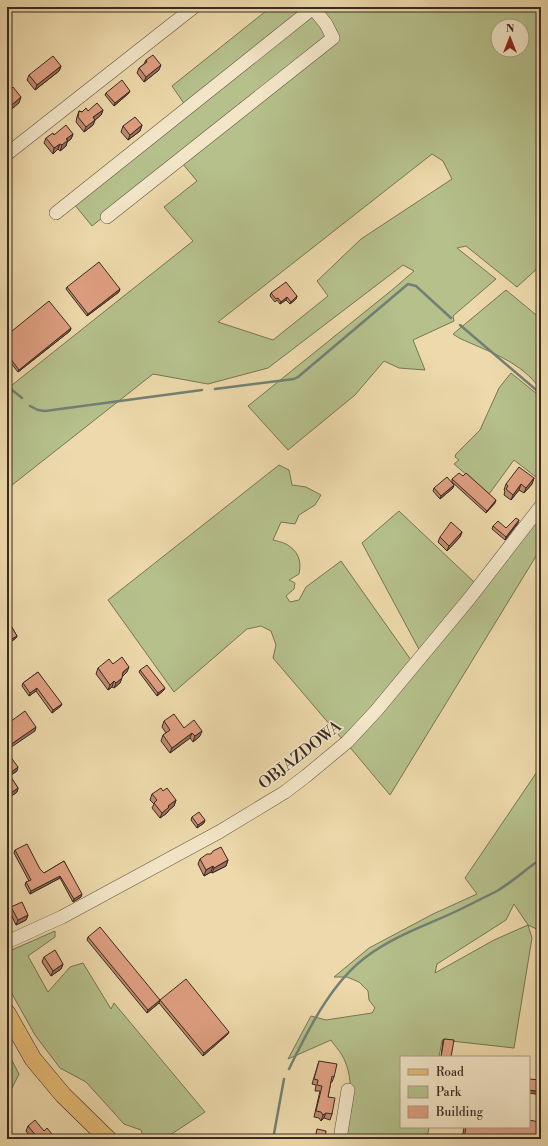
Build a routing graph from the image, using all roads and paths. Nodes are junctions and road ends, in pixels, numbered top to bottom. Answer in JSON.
{"nodes":[{"id":1,"x":194,"y":7,"type":"edge"},
{"id":2,"x":312,"y":7,"type":"edge"},
{"id":3,"x":7,"y":154,"type":"edge"},
{"id":4,"x":56,"y":214,"type":"dead end"},
{"id":5,"x":107,"y":217,"type":"dead end"},
{"id":6,"x":541,"y":506,"type":"edge"},
{"id":7,"x":7,"y":942,"type":"edge"},
{"id":8,"x":7,"y":1013,"type":"edge"},
{"id":9,"x":348,"y":1090,"type":"dead end"},
{"id":10,"x":108,"y":1139,"type":"edge"},
{"id":11,"x":340,"y":1139,"type":"edge"}],
"edges":[{"from":1,"to":3,"type":"street"},
{"from":2,"to":4,"type":"street"},
{"from":2,"to":5,"type":"street"},
{"from":6,"to":7,"type":"street","name":"OBJAZDOWA"},
{"from":8,"to":10,"type":"main road"},
{"from":9,"to":11,"type":"street"}]}
